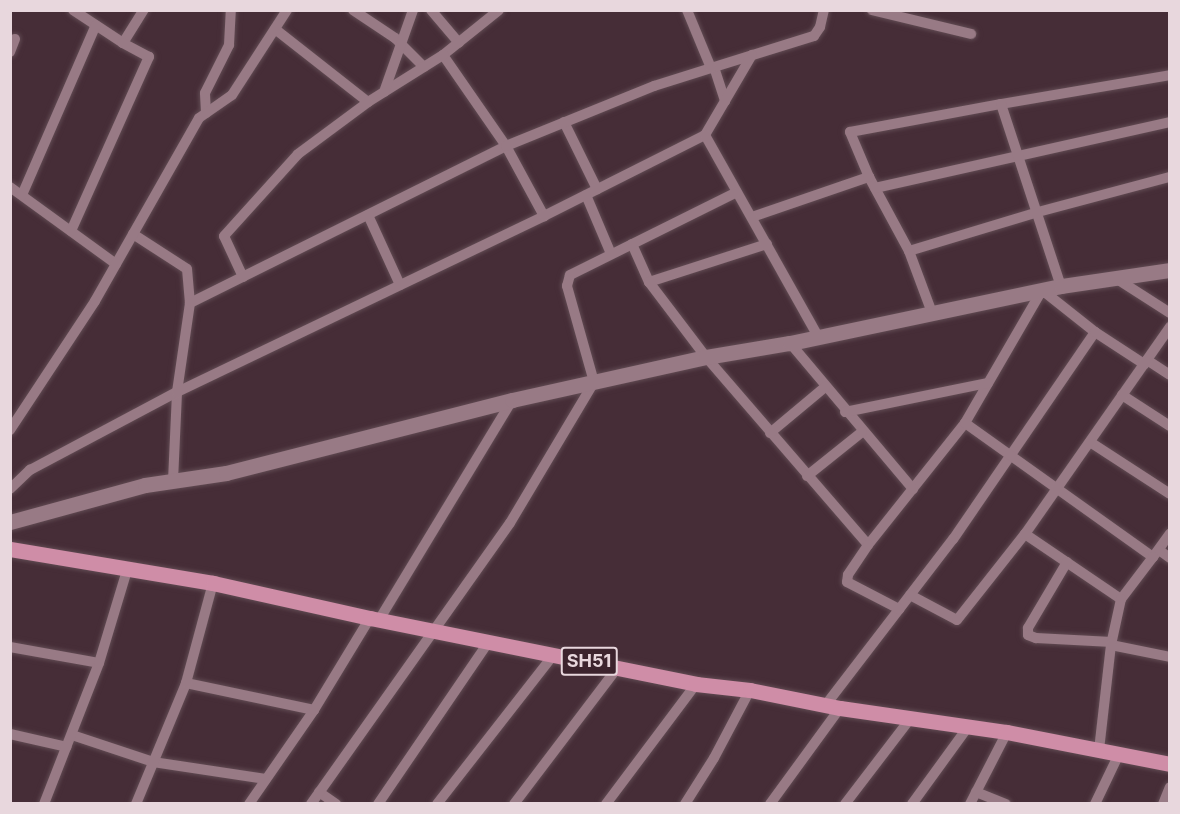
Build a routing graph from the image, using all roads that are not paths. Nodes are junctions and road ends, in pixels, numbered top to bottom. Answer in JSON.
{"nodes":[{"id":1,"x":73,"y":10,"type":"edge"},
{"id":2,"x":144,"y":10,"type":"edge"},
{"id":3,"x":231,"y":10,"type":"edge"},
{"id":4,"x":287,"y":10,"type":"edge"},
{"id":5,"x":353,"y":10,"type":"edge"},
{"id":6,"x":413,"y":10,"type":"edge"},
{"id":7,"x":431,"y":10,"type":"edge"},
{"id":8,"x":499,"y":10,"type":"edge"},
{"id":9,"x":687,"y":10,"type":"edge"},
{"id":10,"x":824,"y":10,"type":"edge"},
{"id":11,"x":872,"y":10,"type":"edge"},
{"id":12,"x":96,"y":25,"type":"junction"},
{"id":13,"x":275,"y":29,"type":"junction"},
{"id":14,"x":971,"y":34,"type":"dead end"},
{"id":15,"x":15,"y":39,"type":"dead end"},
{"id":16,"x":123,"y":43,"type":"junction"},
{"id":17,"x":459,"y":43,"type":"junction"},
{"id":18,"x":401,"y":44,"type":"junction"},
{"id":19,"x":10,"y":52,"type":"edge"},
{"id":20,"x":443,"y":55,"type":"junction"},
{"id":21,"x":752,"y":55,"type":"junction"},
{"id":22,"x":424,"y":67,"type":"junction"},
{"id":23,"x":713,"y":68,"type":"junction"},
{"id":24,"x":1170,"y":75,"type":"edge"},
{"id":25,"x":384,"y":92,"type":"junction"},
{"id":26,"x":725,"y":101,"type":"junction"},
{"id":27,"x":368,"y":102,"type":"junction"},
{"id":28,"x":1001,"y":104,"type":"junction"},
{"id":29,"x":206,"y":113,"type":"junction"},
{"id":30,"x":564,"y":122,"type":"junction"},
{"id":31,"x":1170,"y":122,"type":"edge"},
{"id":32,"x":705,"y":135,"type":"junction"},
{"id":33,"x":506,"y":146,"type":"junction"},
{"id":34,"x":1020,"y":156,"type":"junction"},
{"id":35,"x":869,"y":177,"type":"junction"},
{"id":36,"x":1170,"y":177,"type":"edge"},
{"id":37,"x":10,"y":187,"type":"edge"},
{"id":38,"x":875,"y":188,"type":"junction"},
{"id":39,"x":597,"y":189,"type":"junction"},
{"id":40,"x":737,"y":192,"type":"junction"},
{"id":41,"x":22,"y":195,"type":"junction"},
{"id":42,"x":586,"y":195,"type":"junction"},
{"id":43,"x":1038,"y":212,"type":"junction"},
{"id":44,"x":368,"y":215,"type":"junction"},
{"id":45,"x":544,"y":216,"type":"junction"},
{"id":46,"x":752,"y":217,"type":"junction"},
{"id":47,"x":70,"y":231,"type":"junction"},
{"id":48,"x":134,"y":234,"type":"junction"},
{"id":49,"x":632,"y":244,"type":"junction"},
{"id":50,"x":767,"y":244,"type":"junction"},
{"id":51,"x":909,"y":251,"type":"junction"},
{"id":52,"x":611,"y":254,"type":"junction"},
{"id":53,"x":116,"y":264,"type":"junction"},
{"id":54,"x":1170,"y":270,"type":"edge"},
{"id":55,"x":243,"y":278,"type":"junction"},
{"id":56,"x":1117,"y":279,"type":"junction"},
{"id":57,"x":649,"y":282,"type":"junction"},
{"id":58,"x":400,"y":285,"type":"junction"},
{"id":59,"x":1061,"y":286,"type":"junction"},
{"id":60,"x":1042,"y":290,"type":"junction"},
{"id":61,"x":190,"y":303,"type":"junction"},
{"id":62,"x":1170,"y":313,"type":"edge"},
{"id":63,"x":932,"y":314,"type":"junction"},
{"id":64,"x":1170,"y":327,"type":"edge"},
{"id":65,"x":1095,"y":332,"type":"junction"},
{"id":66,"x":818,"y":336,"type":"junction"},
{"id":67,"x":790,"y":343,"type":"junction"},
{"id":68,"x":706,"y":357,"type":"junction"},
{"id":69,"x":1145,"y":362,"type":"junction"},
{"id":70,"x":1170,"y":375,"type":"edge"},
{"id":71,"x":594,"y":382,"type":"junction"},
{"id":72,"x":988,"y":384,"type":"junction"},
{"id":73,"x":825,"y":387,"type":"junction"},
{"id":74,"x":177,"y":392,"type":"junction"},
{"id":75,"x":1122,"y":395,"type":"junction"},
{"id":76,"x":512,"y":400,"type":"junction"},
{"id":77,"x":845,"y":411,"type":"junction"},
{"id":78,"x":965,"y":423,"type":"junction"},
{"id":79,"x":1170,"y":426,"type":"edge"},
{"id":80,"x":10,"y":430,"type":"edge"},
{"id":81,"x":862,"y":432,"type":"junction"},
{"id":82,"x":770,"y":433,"type":"junction"},
{"id":83,"x":1090,"y":442,"type":"junction"},
{"id":84,"x":1011,"y":454,"type":"junction"},
{"id":85,"x":807,"y":476,"type":"junction"},
{"id":86,"x":173,"y":481,"type":"junction"},
{"id":87,"x":1058,"y":488,"type":"junction"},
{"id":88,"x":10,"y":489,"type":"edge"},
{"id":89,"x":913,"y":489,"type":"junction"},
{"id":90,"x":1170,"y":494,"type":"edge"},
{"id":91,"x":10,"y":522,"type":"edge"},
{"id":92,"x":1025,"y":534,"type":"junction"},
{"id":93,"x":1170,"y":534,"type":"edge"},
{"id":94,"x":868,"y":545,"type":"junction"},
{"id":95,"x":10,"y":549,"type":"edge"},
{"id":96,"x":1156,"y":553,"type":"junction"},
{"id":97,"x":1170,"y":558,"type":"edge"},
{"id":98,"x":1067,"y":562,"type":"junction"},
{"id":99,"x":127,"y":570,"type":"junction"},
{"id":100,"x":213,"y":583,"type":"junction"},
{"id":101,"x":910,"y":595,"type":"junction"},
{"id":102,"x":1121,"y":599,"type":"junction"},
{"id":103,"x":899,"y":609,"type":"junction"},
{"id":104,"x":375,"y":619,"type":"junction"},
{"id":105,"x":433,"y":629,"type":"junction"},
{"id":106,"x":489,"y":641,"type":"junction"},
{"id":107,"x":1111,"y":643,"type":"junction"},
{"id":108,"x":10,"y":647,"type":"edge"},
{"id":109,"x":554,"y":654,"type":"junction"},
{"id":110,"x":1170,"y":657,"type":"edge"},
{"id":111,"x":99,"y":663,"type":"junction"},
{"id":112,"x":618,"y":667,"type":"junction"},
{"id":113,"x":186,"y":683,"type":"junction"},
{"id":114,"x":696,"y":684,"type":"junction"},
{"id":115,"x":750,"y":690,"type":"junction"},
{"id":116,"x":832,"y":707,"type":"junction"},
{"id":117,"x":314,"y":710,"type":"junction"},
{"id":118,"x":910,"y":719,"type":"junction"},
{"id":119,"x":968,"y":727,"type":"junction"},
{"id":120,"x":1007,"y":732,"type":"junction"},
{"id":121,"x":10,"y":734,"type":"edge"},
{"id":122,"x":72,"y":735,"type":"junction"},
{"id":123,"x":67,"y":747,"type":"junction"},
{"id":124,"x":1099,"y":750,"type":"junction"},
{"id":125,"x":1119,"y":754,"type":"junction"},
{"id":126,"x":153,"y":762,"type":"junction"},
{"id":127,"x":1170,"y":764,"type":"edge"},
{"id":128,"x":266,"y":779,"type":"junction"},
{"id":129,"x":1170,"y":787,"type":"edge"},
{"id":130,"x":319,"y":792,"type":"junction"},
{"id":131,"x":976,"y":792,"type":"junction"},
{"id":132,"x":44,"y":804,"type":"edge"},
{"id":133,"x":136,"y":804,"type":"edge"},
{"id":134,"x":249,"y":804,"type":"edge"},
{"id":135,"x":311,"y":804,"type":"edge"},
{"id":136,"x":336,"y":804,"type":"edge"},
{"id":137,"x":378,"y":804,"type":"edge"},
{"id":138,"x":437,"y":804,"type":"edge"},
{"id":139,"x":514,"y":804,"type":"edge"},
{"id":140,"x":606,"y":804,"type":"edge"},
{"id":141,"x":685,"y":804,"type":"edge"},
{"id":142,"x":770,"y":804,"type":"edge"},
{"id":143,"x":845,"y":804,"type":"edge"},
{"id":144,"x":912,"y":804,"type":"edge"},
{"id":145,"x":970,"y":804,"type":"edge"},
{"id":146,"x":1006,"y":804,"type":"edge"},
{"id":147,"x":1095,"y":804,"type":"edge"},
{"id":148,"x":1163,"y":804,"type":"edge"}],
"edges":[{"from":1,"to":12,"type":"street"},
{"from":2,"to":16,"type":"street"},
{"from":3,"to":29,"type":"street"},
{"from":4,"to":13,"type":"street"},
{"from":5,"to":18,"type":"street"},
{"from":6,"to":18,"type":"street"},
{"from":7,"to":17,"type":"street"},
{"from":8,"to":17,"type":"street"},
{"from":9,"to":23,"type":"street"},
{"from":10,"to":21,"type":"street"},
{"from":11,"to":14,"type":"street"},
{"from":12,"to":16,"type":"street"},
{"from":12,"to":41,"type":"street"},
{"from":13,"to":27,"type":"street"},
{"from":13,"to":29,"type":"street"},
{"from":15,"to":19,"type":"street"},
{"from":16,"to":47,"type":"street"},
{"from":17,"to":20,"type":"street"},
{"from":18,"to":22,"type":"street"},
{"from":18,"to":25,"type":"street"},
{"from":20,"to":22,"type":"street"},
{"from":20,"to":33,"type":"street"},
{"from":21,"to":23,"type":"street"},
{"from":21,"to":26,"type":"street"},
{"from":22,"to":25,"type":"street"},
{"from":23,"to":26,"type":"street"},
{"from":23,"to":30,"type":"street"},
{"from":24,"to":28,"type":"street"},
{"from":25,"to":27,"type":"street"},
{"from":26,"to":32,"type":"street"},
{"from":27,"to":55,"type":"street"},
{"from":28,"to":34,"type":"street"},
{"from":28,"to":35,"type":"street"},
{"from":29,"to":48,"type":"street"},
{"from":30,"to":33,"type":"street"},
{"from":30,"to":39,"type":"street"},
{"from":31,"to":34,"type":"street"},
{"from":32,"to":39,"type":"street"},
{"from":32,"to":40,"type":"street"},
{"from":33,"to":44,"type":"street"},
{"from":33,"to":45,"type":"street"},
{"from":34,"to":38,"type":"street"},
{"from":34,"to":43,"type":"street"},
{"from":35,"to":38,"type":"street"},
{"from":35,"to":46,"type":"street"},
{"from":36,"to":43,"type":"street"},
{"from":37,"to":41,"type":"street"},
{"from":38,"to":51,"type":"street"},
{"from":39,"to":42,"type":"street"},
{"from":40,"to":46,"type":"street"},
{"from":40,"to":49,"type":"street"},
{"from":41,"to":47,"type":"street"},
{"from":42,"to":45,"type":"street"},
{"from":42,"to":52,"type":"street"},
{"from":43,"to":51,"type":"street"},
{"from":43,"to":59,"type":"street"},
{"from":44,"to":55,"type":"street"},
{"from":44,"to":58,"type":"street"},
{"from":45,"to":58,"type":"street"},
{"from":46,"to":50,"type":"street"},
{"from":47,"to":53,"type":"street"},
{"from":48,"to":53,"type":"street"},
{"from":48,"to":61,"type":"street"},
{"from":49,"to":52,"type":"street"},
{"from":49,"to":57,"type":"street"},
{"from":50,"to":57,"type":"street"},
{"from":50,"to":66,"type":"street"},
{"from":51,"to":63,"type":"street"},
{"from":52,"to":71,"type":"street"},
{"from":53,"to":80,"type":"street"},
{"from":54,"to":56,"type":"street"},
{"from":55,"to":61,"type":"street"},
{"from":56,"to":59,"type":"street"},
{"from":56,"to":62,"type":"street"},
{"from":57,"to":68,"type":"street"},
{"from":58,"to":74,"type":"street"},
{"from":59,"to":60,"type":"street"},
{"from":60,"to":63,"type":"street"},
{"from":60,"to":65,"type":"street"},
{"from":60,"to":72,"type":"street"},
{"from":61,"to":74,"type":"street"},
{"from":63,"to":66,"type":"street"},
{"from":64,"to":69,"type":"street"},
{"from":65,"to":69,"type":"street"},
{"from":65,"to":84,"type":"street"},
{"from":66,"to":67,"type":"street"},
{"from":67,"to":68,"type":"street"},
{"from":67,"to":73,"type":"street"},
{"from":68,"to":71,"type":"street"},
{"from":68,"to":82,"type":"street"},
{"from":69,"to":70,"type":"street"},
{"from":69,"to":75,"type":"street"},
{"from":71,"to":76,"type":"street"},
{"from":71,"to":105,"type":"street"},
{"from":72,"to":77,"type":"street"},
{"from":72,"to":78,"type":"street"},
{"from":73,"to":77,"type":"street"},
{"from":73,"to":82,"type":"street"},
{"from":74,"to":86,"type":"street"},
{"from":74,"to":88,"type":"street"},
{"from":75,"to":79,"type":"street"},
{"from":75,"to":83,"type":"street"},
{"from":76,"to":86,"type":"street"},
{"from":76,"to":104,"type":"street"},
{"from":77,"to":81,"type":"street"},
{"from":78,"to":84,"type":"street"},
{"from":78,"to":89,"type":"street"},
{"from":81,"to":85,"type":"street"},
{"from":81,"to":89,"type":"street"},
{"from":82,"to":85,"type":"street"},
{"from":83,"to":87,"type":"street"},
{"from":83,"to":90,"type":"street"},
{"from":84,"to":87,"type":"street"},
{"from":84,"to":101,"type":"street"},
{"from":85,"to":94,"type":"street"},
{"from":86,"to":91,"type":"street"},
{"from":87,"to":92,"type":"street"},
{"from":87,"to":96,"type":"street"},
{"from":89,"to":94,"type":"street"},
{"from":92,"to":98,"type":"street"},
{"from":92,"to":101,"type":"street"},
{"from":93,"to":96,"type":"street"},
{"from":94,"to":103,"type":"street"},
{"from":95,"to":99,"type":"main road","number":"SH51"},
{"from":96,"to":97,"type":"street"},
{"from":96,"to":102,"type":"street"},
{"from":98,"to":102,"type":"street"},
{"from":98,"to":107,"type":"street"},
{"from":99,"to":100,"type":"main road","number":"SH51"},
{"from":99,"to":111,"type":"street"},
{"from":100,"to":104,"type":"main road","number":"SH51"},
{"from":100,"to":113,"type":"street"},
{"from":101,"to":103,"type":"street"},
{"from":102,"to":107,"type":"street"},
{"from":103,"to":116,"type":"street"},
{"from":104,"to":105,"type":"main road","number":"SH51"},
{"from":104,"to":117,"type":"street"},
{"from":105,"to":106,"type":"main road","number":"SH51"},
{"from":105,"to":130,"type":"street"},
{"from":106,"to":109,"type":"main road","number":"SH51"},
{"from":106,"to":137,"type":"street"},
{"from":107,"to":110,"type":"street"},
{"from":107,"to":124,"type":"street"},
{"from":108,"to":111,"type":"street"},
{"from":109,"to":112,"type":"main road","number":"SH51"},
{"from":109,"to":138,"type":"street"},
{"from":111,"to":122,"type":"street"},
{"from":112,"to":114,"type":"main road","number":"SH51"},
{"from":112,"to":139,"type":"street"},
{"from":113,"to":117,"type":"street"},
{"from":113,"to":126,"type":"street"},
{"from":114,"to":115,"type":"main road","number":"SH51"},
{"from":114,"to":140,"type":"street"},
{"from":115,"to":116,"type":"main road","number":"SH51"},
{"from":115,"to":141,"type":"street"},
{"from":116,"to":118,"type":"main road","number":"SH51"},
{"from":116,"to":142,"type":"street"},
{"from":117,"to":128,"type":"street"},
{"from":118,"to":119,"type":"main road","number":"SH51"},
{"from":118,"to":143,"type":"street"},
{"from":119,"to":120,"type":"main road","number":"SH51"},
{"from":119,"to":144,"type":"street"},
{"from":120,"to":124,"type":"main road","number":"SH51"},
{"from":120,"to":131,"type":"street"},
{"from":121,"to":123,"type":"street"},
{"from":122,"to":123,"type":"street"},
{"from":122,"to":126,"type":"street"},
{"from":123,"to":132,"type":"street"},
{"from":124,"to":125,"type":"main road","number":"SH51"},
{"from":125,"to":127,"type":"main road","number":"SH51"},
{"from":125,"to":147,"type":"street"},
{"from":126,"to":128,"type":"street"},
{"from":126,"to":133,"type":"street"},
{"from":128,"to":134,"type":"street"},
{"from":129,"to":148,"type":"street"},
{"from":130,"to":135,"type":"street"},
{"from":130,"to":136,"type":"street"},
{"from":131,"to":145,"type":"street"},
{"from":131,"to":146,"type":"street"}]}
